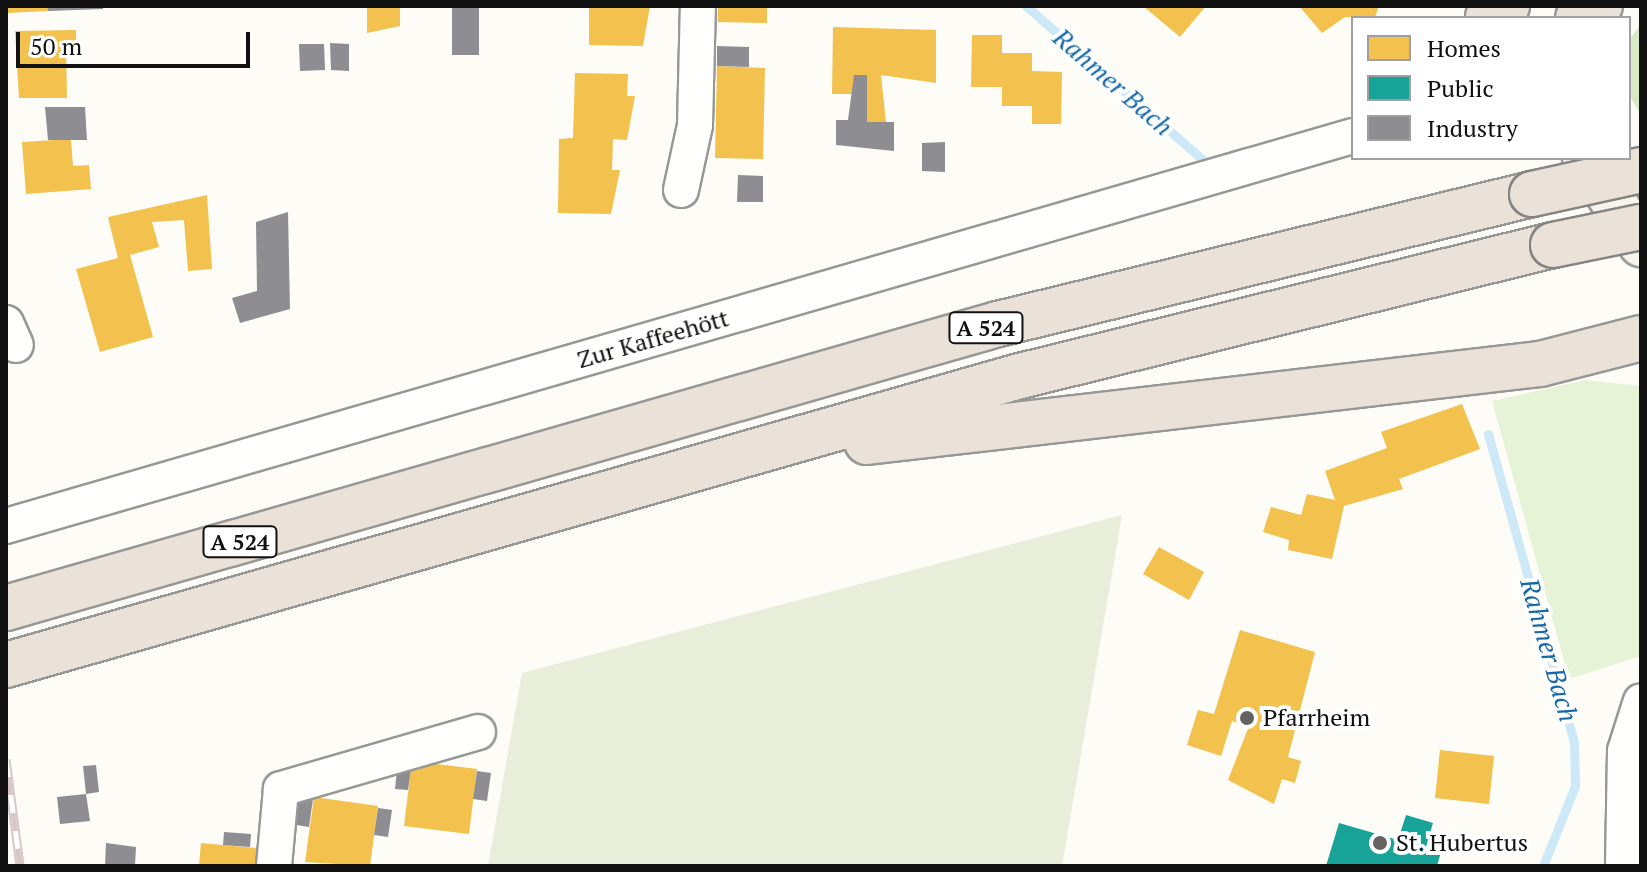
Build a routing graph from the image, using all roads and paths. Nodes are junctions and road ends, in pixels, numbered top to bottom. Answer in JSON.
{"nodes":[{"id":1,"x":698,"y":6,"type":"edge"},
{"id":2,"x":1600,"y":6,"type":"edge"},
{"id":3,"x":1582,"y":16,"type":"edge"},
{"id":4,"x":1351,"y":116,"type":"edge"},
{"id":5,"x":1351,"y":137,"type":"edge"},
{"id":6,"x":1300,"y":154,"type":"junction"},
{"id":7,"x":1586,"y":160,"type":"edge"},
{"id":8,"x":1641,"y":170,"type":"edge"},
{"id":9,"x":681,"y":190,"type":"dead end"},
{"id":10,"x":1641,"y":227,"type":"edge"},
{"id":11,"x":1641,"y":244,"type":"edge"},
{"id":12,"x":1641,"y":338,"type":"edge"},
{"id":13,"x":1540,"y":364,"type":"junction"},
{"id":14,"x":1641,"y":372,"type":"edge"},
{"id":15,"x":733,"y":457,"type":"junction"},
{"id":16,"x":15,"y":523,"type":"edge"},
{"id":17,"x":20,"y":604,"type":"edge"},
{"id":18,"x":6,"y":665,"type":"edge"},
{"id":19,"x":1641,"y":701,"type":"edge"},
{"id":20,"x":478,"y":732,"type":"dead end"},
{"id":21,"x":274,"y":866,"type":"edge"},
{"id":22,"x":1623,"y":866,"type":"edge"}],
"edges":[{"from":1,"to":9,"type":"street"},
{"from":2,"to":3,"type":"highway"},
{"from":4,"to":6,"type":"street","name":"Zur Kaffeehött"},
{"from":5,"to":6,"type":"street","name":"Zur Kaffeehött"},
{"from":6,"to":16,"type":"street","name":"Zur Kaffeehött"},
{"from":7,"to":11,"type":"main road"},
{"from":8,"to":17,"type":"highway","number":"A 524","bridge":true},
{"from":10,"to":15,"type":"highway","number":"A 524","bridge":true},
{"from":12,"to":13,"type":"highway"},
{"from":13,"to":14,"type":"highway"},
{"from":13,"to":15,"type":"highway"},
{"from":15,"to":18,"type":"highway","number":"A 524"},
{"from":19,"to":22,"type":"street"},
{"from":20,"to":21,"type":"street"}]}
